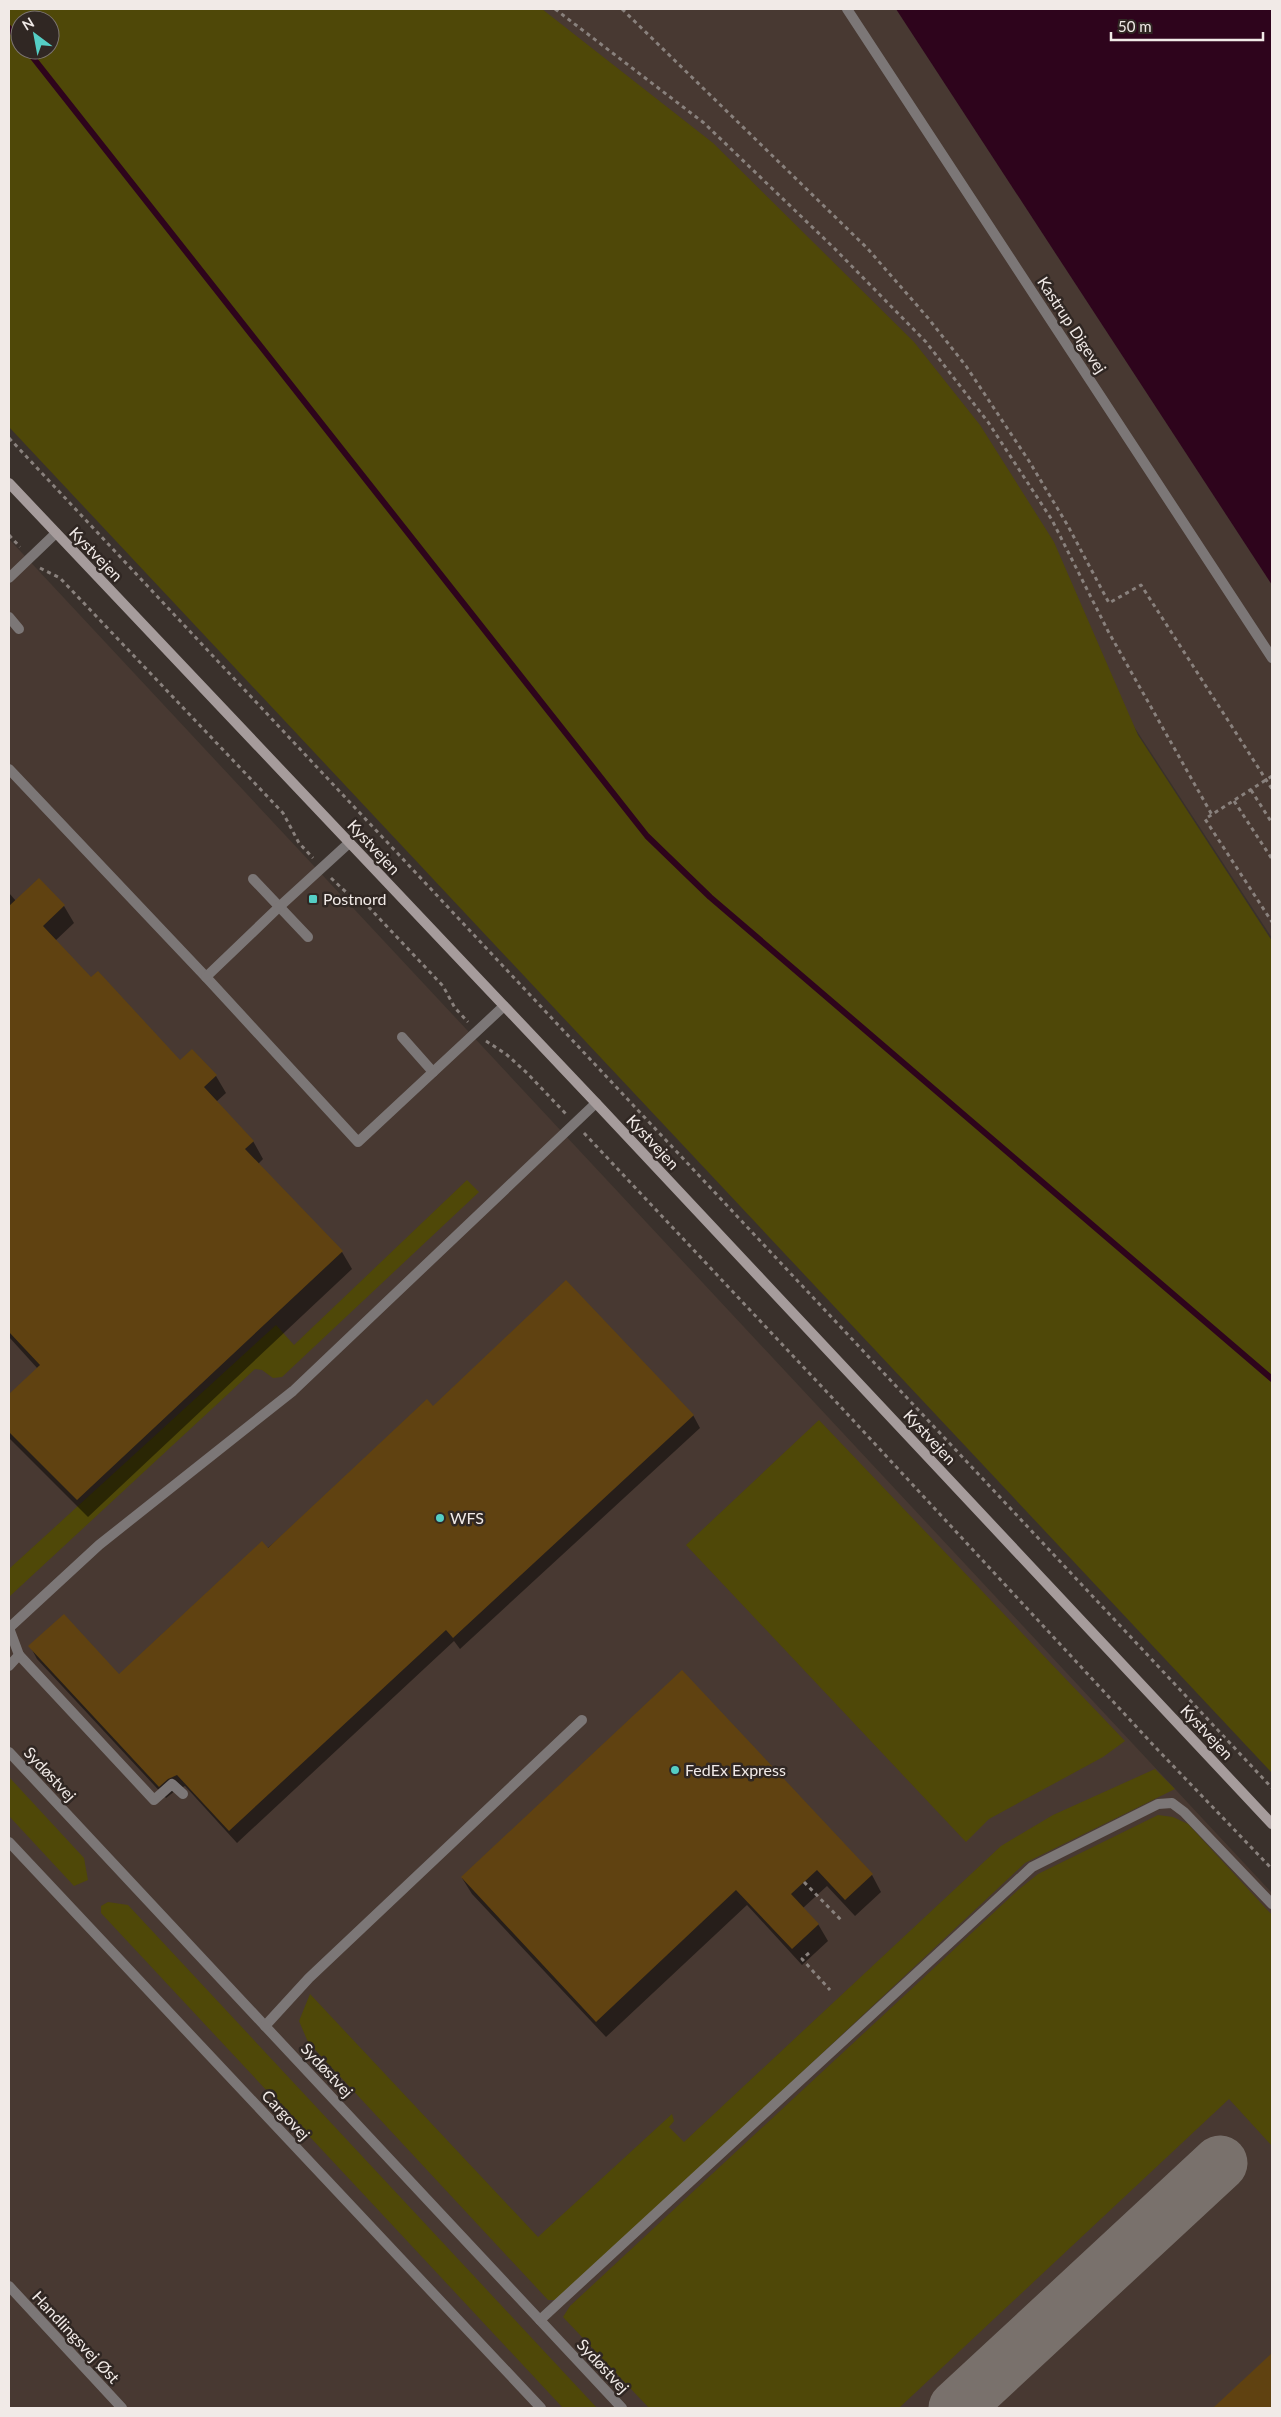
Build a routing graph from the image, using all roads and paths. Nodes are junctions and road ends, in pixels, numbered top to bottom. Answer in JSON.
{"nodes":[{"id":1,"x":555,"y":9,"type":"edge"},
{"id":2,"x":622,"y":9,"type":"edge"},
{"id":3,"x":847,"y":9,"type":"edge"},
{"id":4,"x":9,"y":438,"type":"edge"},
{"id":5,"x":9,"y":483,"type":"edge"},
{"id":6,"x":56,"y":533,"type":"junction"},
{"id":7,"x":9,"y":535,"type":"edge"},
{"id":8,"x":30,"y":557,"type":"junction"},
{"id":9,"x":9,"y":578,"type":"edge"},
{"id":10,"x":9,"y":617,"type":"edge"},
{"id":11,"x":19,"y":629,"type":"dead end"},
{"id":12,"x":1272,"y":658,"type":"edge"},
{"id":13,"x":9,"y":769,"type":"edge"},
{"id":14,"x":1272,"y":776,"type":"edge"},
{"id":15,"x":1266,"y":780,"type":"junction"},
{"id":16,"x":1272,"y":789,"type":"edge"},
{"id":17,"x":1250,"y":790,"type":"junction"},
{"id":18,"x":1234,"y":801,"type":"junction"},
{"id":19,"x":1212,"y":815,"type":"junction"},
{"id":20,"x":1272,"y":823,"type":"edge"},
{"id":21,"x":350,"y":843,"type":"junction"},
{"id":22,"x":1272,"y":859,"type":"edge"},
{"id":23,"x":321,"y":868,"type":"junction"},
{"id":24,"x":253,"y":879,"type":"dead end"},
{"id":25,"x":279,"y":907,"type":"junction"},
{"id":26,"x":1272,"y":922,"type":"edge"},
{"id":27,"x":308,"y":937,"type":"dead end"},
{"id":28,"x":206,"y":977,"type":"junction"},
{"id":29,"x":504,"y":1006,"type":"junction"},
{"id":30,"x":477,"y":1032,"type":"junction"},
{"id":31,"x":402,"y":1037,"type":"dead end"},
{"id":32,"x":433,"y":1072,"type":"junction"},
{"id":33,"x":596,"y":1103,"type":"junction"},
{"id":34,"x":574,"y":1123,"type":"junction"},
{"id":35,"x":19,"y":1655,"type":"junction"},
{"id":36,"x":9,"y":1666,"type":"edge"},
{"id":37,"x":582,"y":1720,"type":"dead end"},
{"id":38,"x":9,"y":1752,"type":"edge"},
{"id":39,"x":1272,"y":1788,"type":"edge"},
{"id":40,"x":183,"y":1794,"type":"dead end"},
{"id":41,"x":1272,"y":1824,"type":"edge"},
{"id":42,"x":9,"y":1842,"type":"edge"},
{"id":43,"x":1272,"y":1869,"type":"edge"},
{"id":44,"x":804,"y":1882,"type":"dead end"},
{"id":45,"x":1272,"y":1904,"type":"edge"},
{"id":46,"x":843,"y":1922,"type":"dead end"},
{"id":47,"x":809,"y":1953,"type":"dead end"},
{"id":48,"x":830,"y":1990,"type":"dead end"},
{"id":49,"x":265,"y":2026,"type":"junction"},
{"id":50,"x":9,"y":2286,"type":"edge"},
{"id":51,"x":540,"y":2320,"type":"junction"},
{"id":52,"x":122,"y":2408,"type":"edge"},
{"id":53,"x":541,"y":2408,"type":"edge"},
{"id":54,"x":622,"y":2408,"type":"edge"}],
"edges":[{"from":1,"to":19,"type":"path"},
{"from":2,"to":15,"type":"path"},
{"from":3,"to":12,"type":"lane","name":"Kastrup Digevej"},
{"from":4,"to":39,"type":"path"},
{"from":5,"to":6,"type":"street","name":"Kystvejen"},
{"from":6,"to":8,"type":"lane"},
{"from":6,"to":21,"type":"street","name":"Kystvejen"},
{"from":7,"to":8,"type":"path"},
{"from":8,"to":9,"type":"lane"},
{"from":8,"to":23,"type":"path"},
{"from":10,"to":11,"type":"lane"},
{"from":13,"to":28,"type":"lane"},
{"from":14,"to":15,"type":"path"},
{"from":15,"to":16,"type":"path"},
{"from":15,"to":17,"type":"path"},
{"from":17,"to":18,"type":"path"},
{"from":17,"to":20,"type":"path"},
{"from":18,"to":19,"type":"path"},
{"from":18,"to":22,"type":"path"},
{"from":19,"to":26,"type":"path"},
{"from":21,"to":23,"type":"lane"},
{"from":21,"to":29,"type":"street","name":"Kystvejen"},
{"from":23,"to":25,"type":"lane"},
{"from":23,"to":30,"type":"path"},
{"from":24,"to":25,"type":"lane"},
{"from":25,"to":27,"type":"lane"},
{"from":25,"to":28,"type":"lane"},
{"from":28,"to":32,"type":"lane"},
{"from":29,"to":30,"type":"lane"},
{"from":29,"to":33,"type":"street","name":"Kystvejen"},
{"from":30,"to":32,"type":"lane"},
{"from":30,"to":34,"type":"path"},
{"from":31,"to":32,"type":"lane"},
{"from":33,"to":34,"type":"lane"},
{"from":33,"to":41,"type":"street","name":"Kystvejen"},
{"from":34,"to":35,"type":"lane"},
{"from":34,"to":43,"type":"path"},
{"from":35,"to":36,"type":"lane"},
{"from":35,"to":40,"type":"lane"},
{"from":37,"to":49,"type":"lane"},
{"from":38,"to":49,"type":"lane","name":"Sydøstvej"},
{"from":42,"to":53,"type":"lane","name":"Cargovej"},
{"from":44,"to":46,"type":"path"},
{"from":45,"to":51,"type":"lane"},
{"from":47,"to":48,"type":"path"},
{"from":49,"to":51,"type":"lane","name":"Sydøstvej"},
{"from":50,"to":52,"type":"lane","name":"Handlingsvej Øst"},
{"from":51,"to":54,"type":"lane","name":"Sydøstvej"}]}
